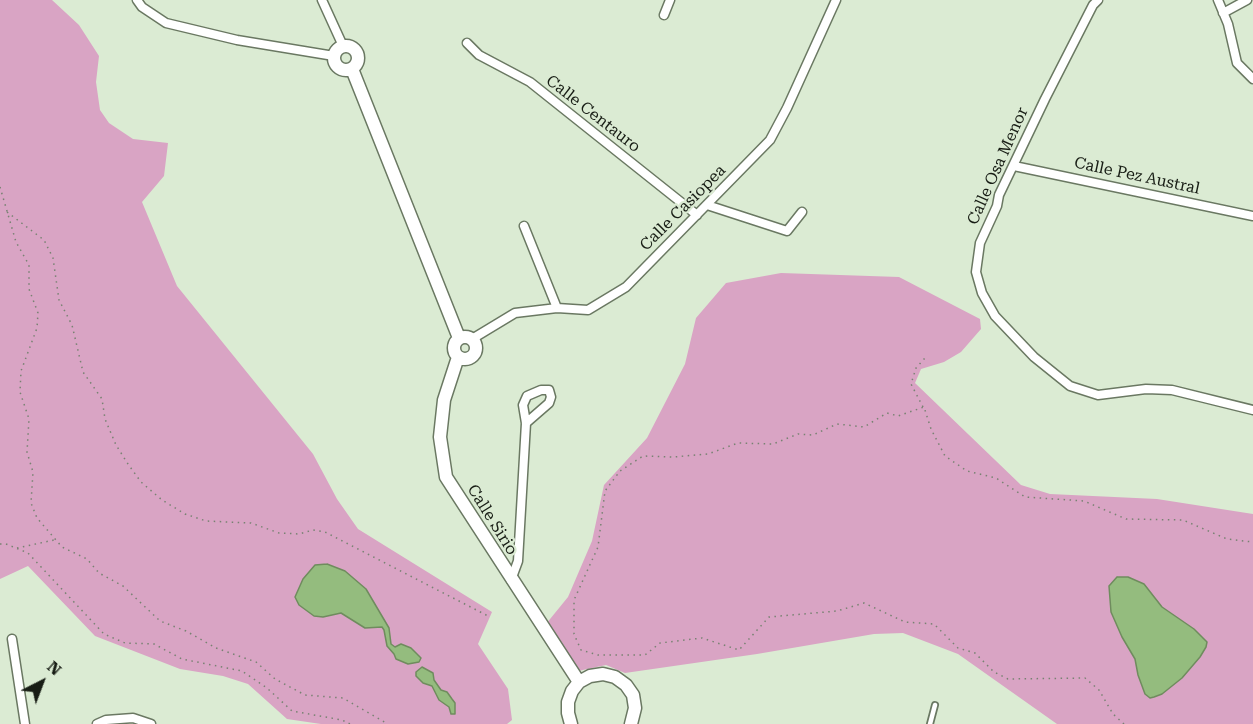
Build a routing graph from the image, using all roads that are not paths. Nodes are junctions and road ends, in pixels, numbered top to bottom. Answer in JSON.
{"nodes":[{"id":1,"x":137,"y":0,"type":"edge"},
{"id":2,"x":322,"y":0,"type":"edge"},
{"id":3,"x":670,"y":0,"type":"edge"},
{"id":4,"x":836,"y":0,"type":"edge"},
{"id":5,"x":1098,"y":0,"type":"edge"},
{"id":6,"x":1218,"y":0,"type":"edge"},
{"id":7,"x":1247,"y":0,"type":"edge"},
{"id":8,"x":1223,"y":13,"type":"junction"},
{"id":9,"x":664,"y":15,"type":"dead end"},
{"id":10,"x":467,"y":43,"type":"dead end"},
{"id":11,"x":343,"y":46,"type":"junction"},
{"id":12,"x":334,"y":56,"type":"junction"},
{"id":13,"x":352,"y":69,"type":"junction"},
{"id":14,"x":1253,"y":80,"type":"edge"},
{"id":15,"x":1014,"y":166,"type":"junction"},
{"id":16,"x":707,"y":205,"type":"junction"},
{"id":17,"x":802,"y":212,"type":"dead end"},
{"id":18,"x":697,"y":215,"type":"junction"},
{"id":19,"x":1253,"y":216,"type":"edge"},
{"id":20,"x":524,"y":226,"type":"dead end"},
{"id":21,"x":557,"y":308,"type":"junction"},
{"id":22,"x":465,"y":338,"type":"junction"},
{"id":23,"x":458,"y":357,"type":"junction"},
{"id":24,"x":1253,"y":410,"type":"edge"},
{"id":25,"x":526,"y":423,"type":"dead end"},
{"id":26,"x":511,"y":580,"type":"junction"},
{"id":27,"x":12,"y":639,"type":"dead end"},
{"id":28,"x":579,"y":682,"type":"junction"},
{"id":29,"x":935,"y":705,"type":"dead end"},
{"id":30,"x":635,"y":723,"type":"edge"},
{"id":31,"x":25,"y":724,"type":"edge"},
{"id":32,"x":97,"y":724,"type":"edge"},
{"id":33,"x":151,"y":724,"type":"edge"},
{"id":34,"x":571,"y":724,"type":"edge"},
{"id":35,"x":930,"y":724,"type":"edge"}],
"edges":[{"from":1,"to":12,"type":"street"},
{"from":2,"to":11,"type":"street"},
{"from":3,"to":9,"type":"street"},
{"from":4,"to":16,"type":"street","name":"Calle Casiopea"},
{"from":5,"to":15,"type":"street","name":"Calle Osa Menor"},
{"from":6,"to":8,"type":"street"},
{"from":7,"to":8,"type":"street"},
{"from":8,"to":14,"type":"street"},
{"from":10,"to":18,"type":"street","name":"Calle Centauro"},
{"from":11,"to":12,"type":"street"},
{"from":11,"to":13,"type":"street"},
{"from":12,"to":13,"type":"street"},
{"from":13,"to":22,"type":"street"},
{"from":15,"to":19,"type":"street","name":"Calle Pez Austral"},
{"from":15,"to":24,"type":"street","name":"Calle Osa Menor"},
{"from":16,"to":17,"type":"street"},
{"from":16,"to":18,"type":"street","name":"Calle Casiopea"},
{"from":18,"to":21,"type":"street","name":"Calle Casiopea"},
{"from":20,"to":21,"type":"street"},
{"from":21,"to":22,"type":"street","name":"Calle Casiopea"},
{"from":22,"to":23,"type":"street"},
{"from":22,"to":23,"type":"street"},
{"from":23,"to":26,"type":"street","name":"Calle Sirio"},
{"from":25,"to":26,"type":"street"},
{"from":26,"to":28,"type":"street","name":"Calle Sirio"},
{"from":27,"to":31,"type":"street"},
{"from":28,"to":30,"type":"street"},
{"from":28,"to":34,"type":"street"},
{"from":29,"to":35,"type":"lane"},
{"from":32,"to":33,"type":"street"}]}
